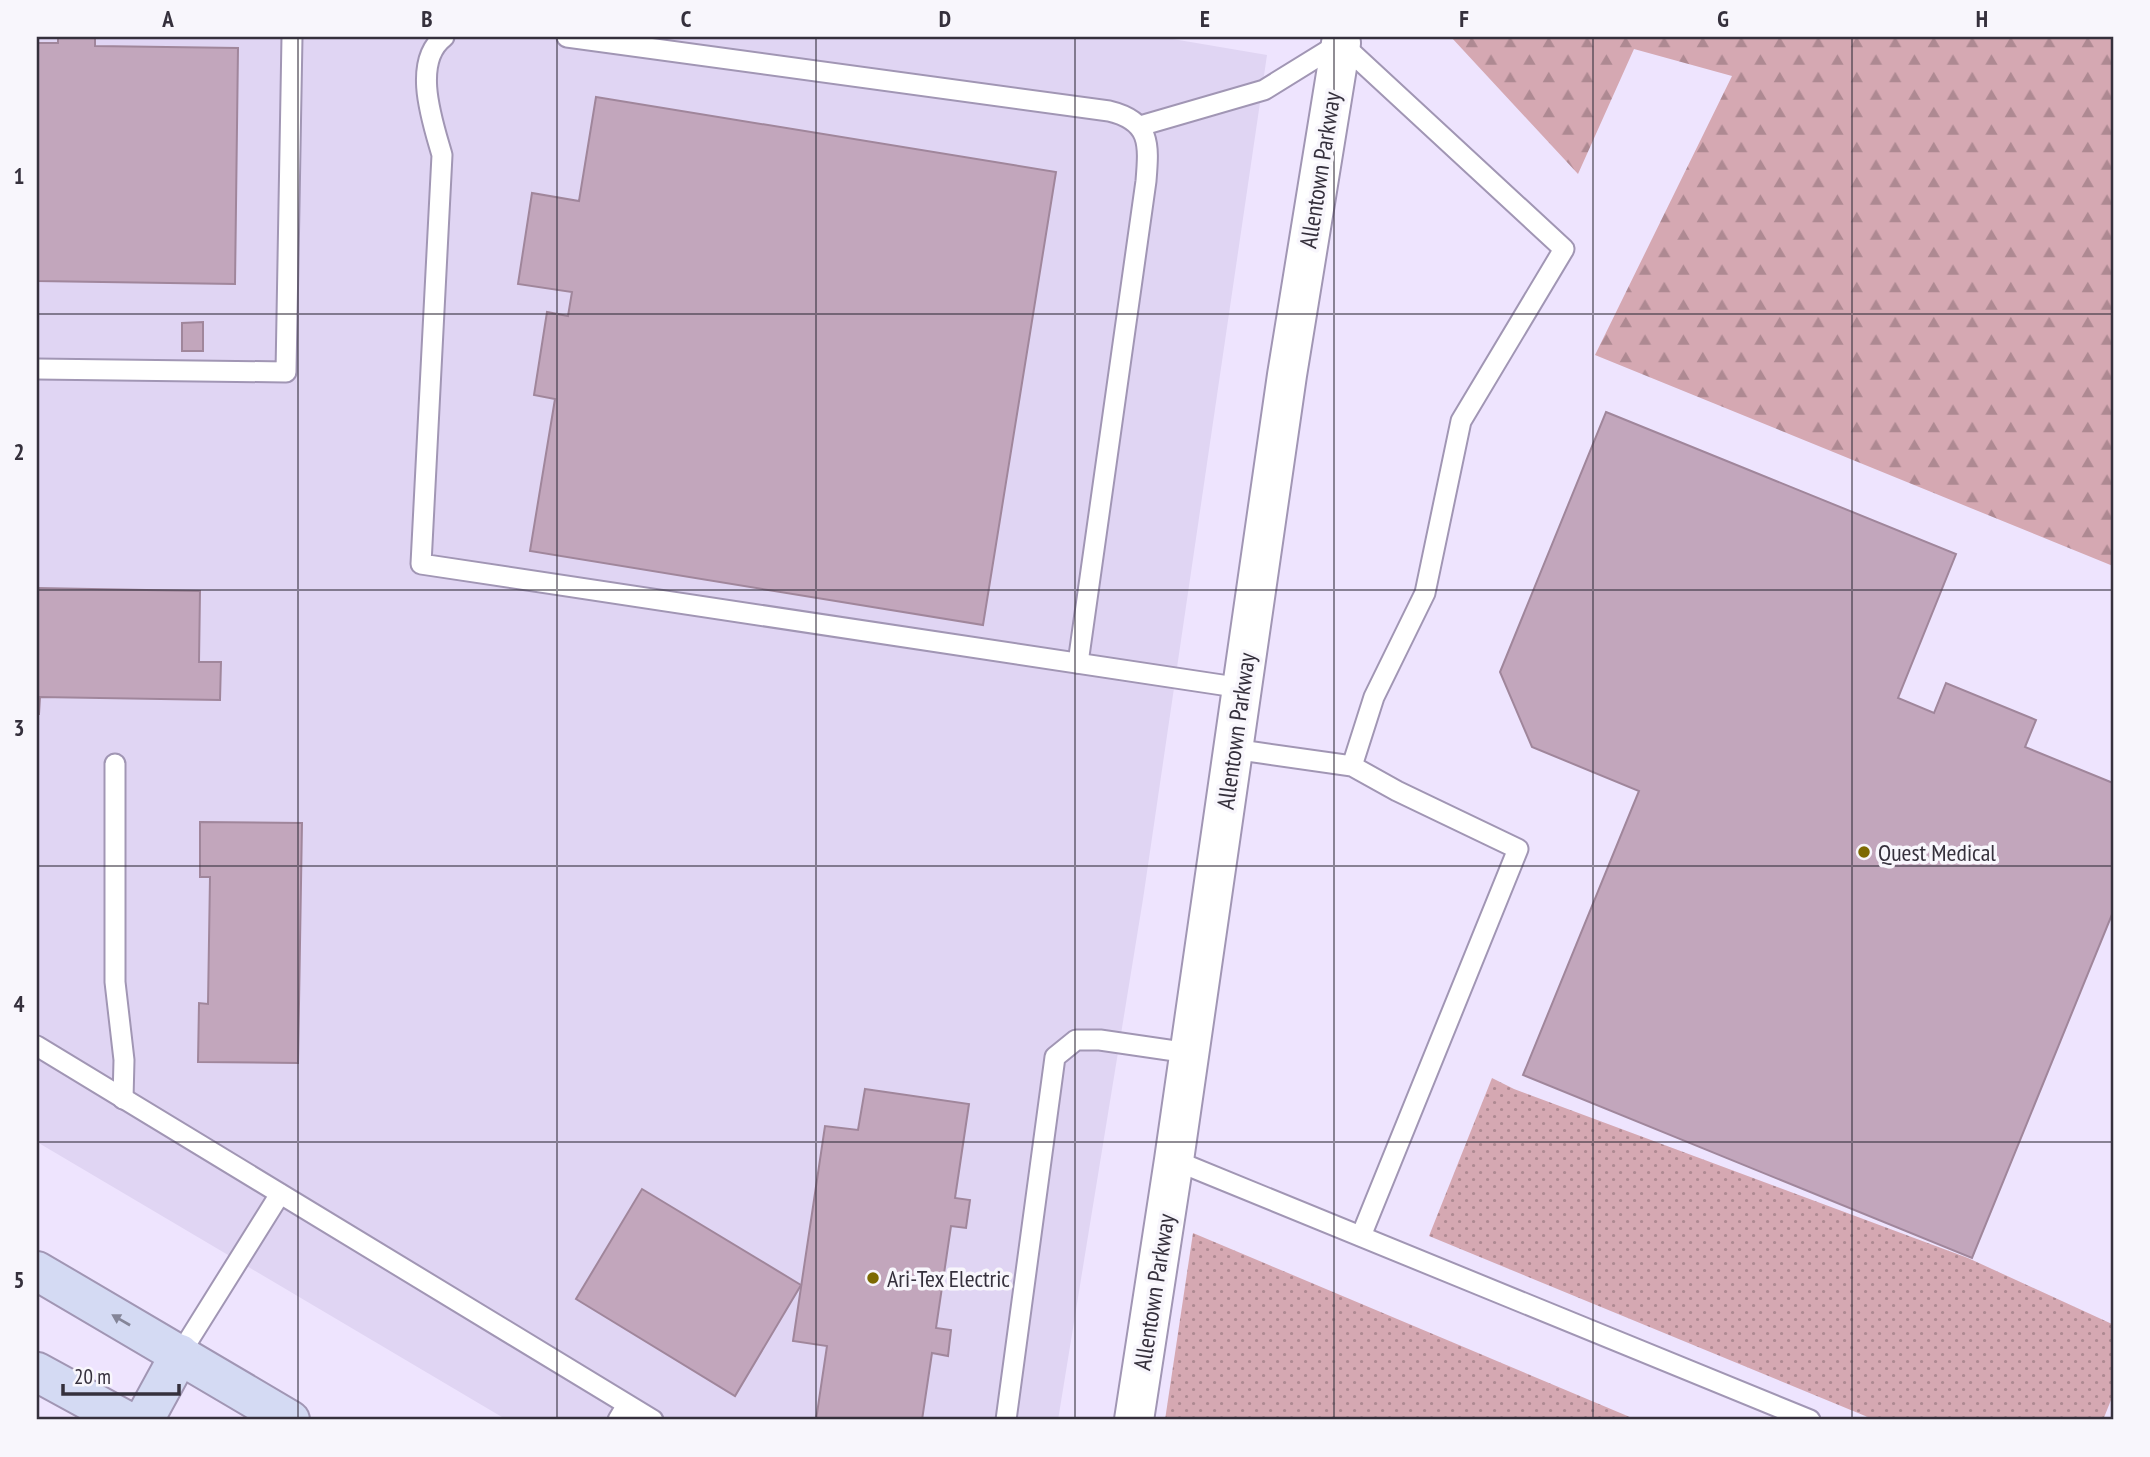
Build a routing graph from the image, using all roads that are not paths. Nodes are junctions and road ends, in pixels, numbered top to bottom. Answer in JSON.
{"nodes":[{"id":1,"x":292,"y":37,"type":"edge"},
{"id":2,"x":444,"y":37,"type":"edge"},
{"id":3,"x":567,"y":37,"type":"edge"},
{"id":4,"x":1338,"y":40,"type":"edge"},
{"id":5,"x":1140,"y":126,"type":"junction"},
{"id":6,"x":37,"y":369,"type":"edge"},
{"id":7,"x":1078,"y":663,"type":"junction"},
{"id":8,"x":1242,"y":688,"type":"junction"},
{"id":9,"x":1234,"y":748,"type":"junction"},
{"id":10,"x":115,"y":764,"type":"dead end"},
{"id":11,"x":1352,"y":766,"type":"junction"},
{"id":12,"x":37,"y":1046,"type":"edge"},
{"id":13,"x":1189,"y":1053,"type":"junction"},
{"id":14,"x":123,"y":1099,"type":"junction"},
{"id":15,"x":1174,"y":1160,"type":"junction"},
{"id":16,"x":280,"y":1194,"type":"junction"},
{"id":17,"x":1361,"y":1236,"type":"junction"},
{"id":18,"x":37,"y":1271,"type":"edge"},
{"id":19,"x":180,"y":1354,"type":"junction"},
{"id":20,"x":37,"y":1372,"type":"edge"},
{"id":21,"x":623,"y":1413,"type":"edge"},
{"id":22,"x":125,"y":1420,"type":"edge"},
{"id":23,"x":144,"y":1420,"type":"edge"},
{"id":24,"x":290,"y":1420,"type":"edge"},
{"id":25,"x":653,"y":1420,"type":"edge"},
{"id":26,"x":1006,"y":1420,"type":"edge"},
{"id":27,"x":1134,"y":1420,"type":"edge"},
{"id":28,"x":1810,"y":1420,"type":"edge"}],
"edges":[{"from":1,"to":6,"type":"lane"},
{"from":2,"to":7,"type":"lane"},
{"from":3,"to":5,"type":"lane"},
{"from":4,"to":5,"type":"lane"},
{"from":4,"to":8,"type":"street","name":"Allentown Parkway"},
{"from":4,"to":11,"type":"lane"},
{"from":5,"to":7,"type":"lane"},
{"from":7,"to":8,"type":"lane"},
{"from":8,"to":9,"type":"street","name":"Allentown Parkway"},
{"from":9,"to":11,"type":"lane"},
{"from":9,"to":13,"type":"street","name":"Allentown Parkway"},
{"from":10,"to":14,"type":"lane"},
{"from":11,"to":17,"type":"lane"},
{"from":12,"to":14,"type":"lane"},
{"from":13,"to":15,"type":"street","name":"Allentown Parkway"},
{"from":13,"to":26,"type":"lane"},
{"from":14,"to":16,"type":"lane"},
{"from":15,"to":17,"type":"lane"},
{"from":15,"to":27,"type":"street","name":"Allentown Parkway"},
{"from":16,"to":19,"type":"lane"},
{"from":16,"to":21,"type":"lane"},
{"from":17,"to":28,"type":"lane"},
{"from":19,"to":18,"type":"main road","one_way":true},
{"from":19,"to":23,"type":"main road"},
{"from":19,"to":24,"type":"main road"},
{"from":20,"to":22,"type":"main road"},
{"from":21,"to":25,"type":"lane"}]}
